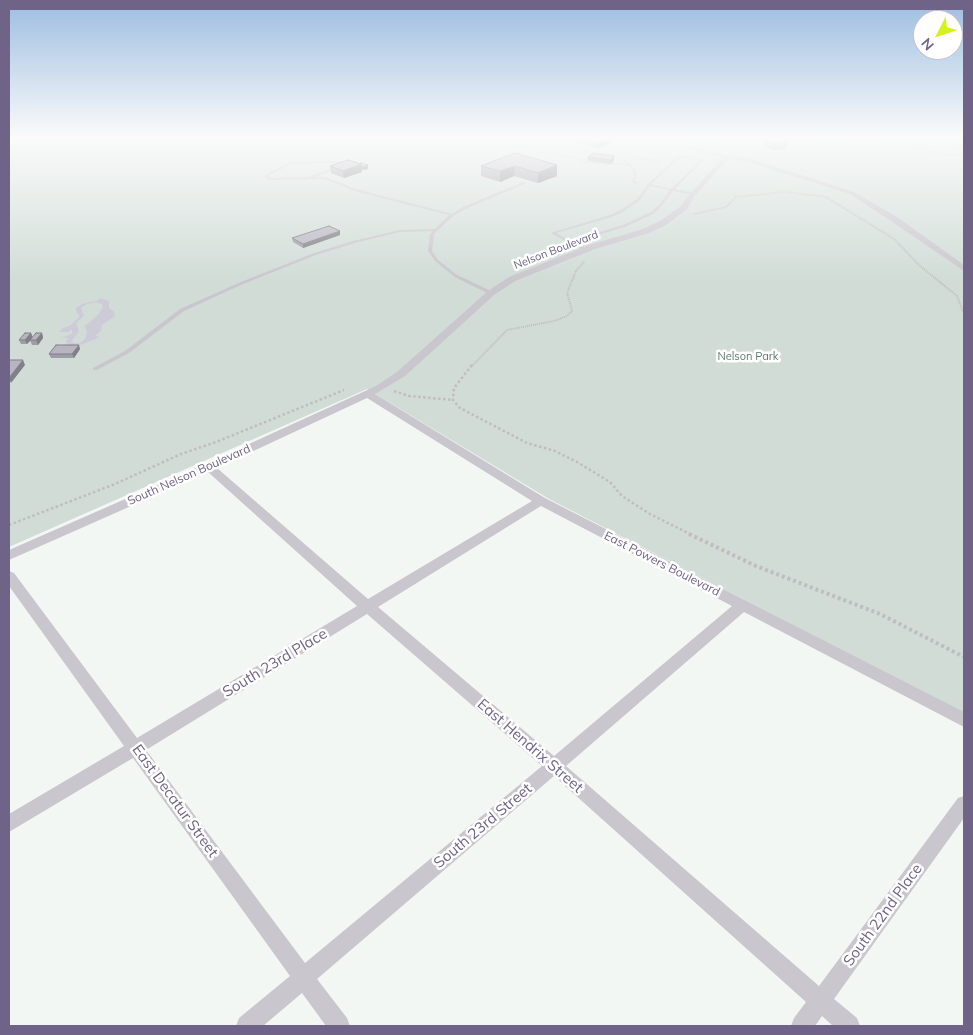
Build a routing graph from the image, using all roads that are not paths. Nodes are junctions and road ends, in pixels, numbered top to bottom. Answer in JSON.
{"nodes":[{"id":1,"x":340,"y":184,"type":"edge"},
{"id":2,"x":521,"y":184,"type":"edge"},
{"id":3,"x":678,"y":184,"type":"edge"},
{"id":4,"x":702,"y":184,"type":"edge"},
{"id":5,"x":826,"y":184,"type":"edge"},
{"id":6,"x":648,"y":185,"type":"joint"},
{"id":7,"x":672,"y":190,"type":"junction"},
{"id":8,"x":693,"y":194,"type":"junction"},
{"id":9,"x":452,"y":215,"type":"junction"},
{"id":10,"x":434,"y":230,"type":"junction"},
{"id":11,"x":570,"y":242,"type":"junction"},
{"id":12,"x":586,"y":249,"type":"junction"},
{"id":13,"x":964,"y":269,"type":"edge"},
{"id":14,"x":491,"y":293,"type":"junction"},
{"id":15,"x":95,"y":369,"type":"dead end"},
{"id":16,"x":368,"y":394,"type":"junction"},
{"id":17,"x":209,"y":467,"type":"junction"},
{"id":18,"x":541,"y":502,"type":"junction"},
{"id":19,"x":9,"y":555,"type":"edge"},
{"id":20,"x":9,"y":576,"type":"edge"},
{"id":21,"x":367,"y":606,"type":"junction"},
{"id":22,"x":742,"y":606,"type":"junction"},
{"id":23,"x":964,"y":720,"type":"edge"},
{"id":24,"x":136,"y":748,"type":"junction"},
{"id":25,"x":554,"y":766,"type":"junction"},
{"id":26,"x":964,"y":804,"type":"edge"},
{"id":27,"x":9,"y":824,"type":"edge"},
{"id":28,"x":304,"y":977,"type":"junction"},
{"id":29,"x":821,"y":1001,"type":"junction"},
{"id":30,"x":247,"y":1026,"type":"edge"},
{"id":31,"x":339,"y":1026,"type":"edge"},
{"id":32,"x":802,"y":1026,"type":"edge"},
{"id":33,"x":849,"y":1026,"type":"edge"}],
"edges":[{"from":1,"to":9,"type":"lane"},
{"from":2,"to":9,"type":"lane"},
{"from":3,"to":7,"type":"lane"},
{"from":4,"to":8,"type":"street","name":"Nelson Boulevard"},
{"from":5,"to":13,"type":"street"},
{"from":6,"to":7,"type":"lane"},
{"from":6,"to":11,"type":"lane"},
{"from":7,"to":8,"type":"lane"},
{"from":7,"to":11,"type":"lane"},
{"from":8,"to":12,"type":"street","name":"Nelson Boulevard"},
{"from":9,"to":10,"type":"lane"},
{"from":10,"to":14,"type":"lane"},
{"from":10,"to":15,"type":"lane"},
{"from":11,"to":12,"type":"lane"},
{"from":12,"to":14,"type":"street","name":"Nelson Boulevard"},
{"from":14,"to":16,"type":"street","name":"Nelson Boulevard"},
{"from":16,"to":17,"type":"street","name":"South Nelson Boulevard"},
{"from":16,"to":18,"type":"street","name":"East Powers Boulevard"},
{"from":17,"to":19,"type":"street","name":"South Nelson Boulevard"},
{"from":17,"to":21,"type":"street","name":"East Hendrix Street"},
{"from":18,"to":21,"type":"street","name":"South 23rd Place"},
{"from":18,"to":22,"type":"street","name":"East Powers Boulevard"},
{"from":20,"to":24,"type":"street","name":"East Decatur Street"},
{"from":21,"to":24,"type":"street","name":"South 23rd Place"},
{"from":21,"to":25,"type":"street","name":"East Hendrix Street"},
{"from":22,"to":23,"type":"street","name":"East Powers Boulevard"},
{"from":22,"to":25,"type":"street","name":"South 23rd Street"},
{"from":24,"to":27,"type":"street","name":"South 23rd Place"},
{"from":24,"to":28,"type":"street","name":"East Decatur Street"},
{"from":25,"to":28,"type":"street","name":"South 23rd Street"},
{"from":25,"to":29,"type":"street","name":"East Hendrix Street"},
{"from":26,"to":29,"type":"street","name":"South 22nd Place"},
{"from":28,"to":30,"type":"street","name":"South 23rd Street"},
{"from":28,"to":31,"type":"street","name":"East Decatur Street"},
{"from":29,"to":32,"type":"street","name":"South 22nd Place"},
{"from":29,"to":33,"type":"street","name":"East Hendrix Street"}]}
